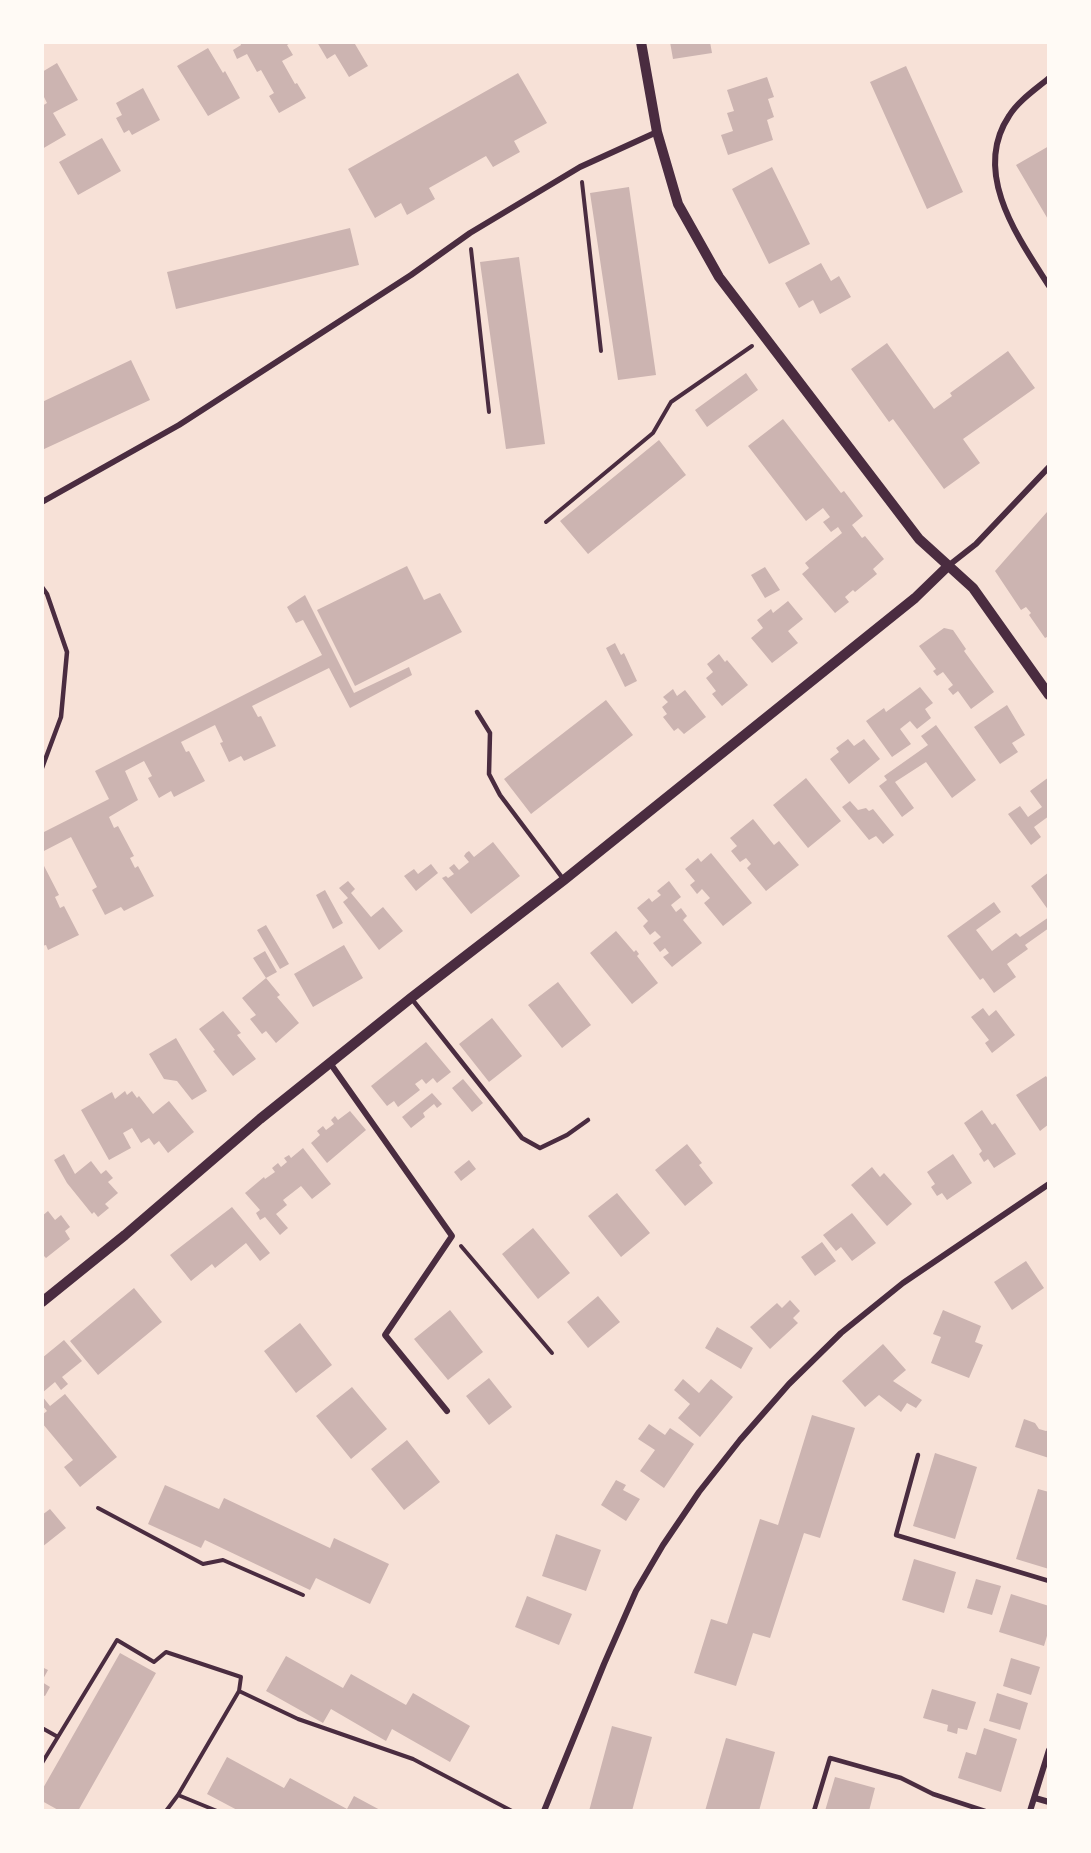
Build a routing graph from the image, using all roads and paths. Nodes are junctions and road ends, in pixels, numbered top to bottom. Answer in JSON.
{"nodes":[{"id":1,"x":641,"y":42,"type":"edge"},
{"id":2,"x":1049,"y":78,"type":"edge"},
{"id":3,"x":657,"y":132,"type":"junction"},
{"id":4,"x":580,"y":167,"type":"junction"},
{"id":5,"x":470,"y":233,"type":"junction"},
{"id":6,"x":1049,"y":286,"type":"edge"},
{"id":7,"x":765,"y":337,"type":"junction"},
{"id":8,"x":601,"y":351,"type":"dead end"},
{"id":9,"x":489,"y":412,"type":"dead end"},
{"id":10,"x":1049,"y":467,"type":"edge"},
{"id":11,"x":42,"y":502,"type":"edge"},
{"id":12,"x":546,"y":522,"type":"dead end"},
{"id":13,"x":948,"y":566,"type":"junction"},
{"id":14,"x":42,"y":587,"type":"edge"},
{"id":15,"x":1049,"y":694,"type":"edge"},
{"id":16,"x":477,"y":712,"type":"dead end"},
{"id":17,"x":42,"y":768,"type":"edge"},
{"id":18,"x":564,"y":880,"type":"junction"},
{"id":19,"x":411,"y":998,"type":"junction"},
{"id":20,"x":330,"y":1063,"type":"junction"},
{"id":21,"x":588,"y":1120,"type":"dead end"},
{"id":22,"x":1049,"y":1184,"type":"edge"},
{"id":23,"x":452,"y":1236,"type":"junction"},
{"id":24,"x":42,"y":1302,"type":"edge"},
{"id":25,"x":552,"y":1353,"type":"dead end"},
{"id":26,"x":447,"y":1411,"type":"dead end"},
{"id":27,"x":918,"y":1455,"type":"dead end"},
{"id":28,"x":98,"y":1508,"type":"dead end"},
{"id":29,"x":1049,"y":1581,"type":"edge"},
{"id":30,"x":303,"y":1595,"type":"dead end"},
{"id":31,"x":239,"y":1691,"type":"junction"},
{"id":32,"x":42,"y":1728,"type":"edge"},
{"id":33,"x":58,"y":1737,"type":"junction"},
{"id":34,"x":1049,"y":1750,"type":"edge"},
{"id":35,"x":42,"y":1763,"type":"edge"},
{"id":36,"x":178,"y":1795,"type":"junction"},
{"id":37,"x":1035,"y":1798,"type":"junction"},
{"id":38,"x":1049,"y":1802,"type":"edge"},
{"id":39,"x":166,"y":1811,"type":"edge"},
{"id":40,"x":217,"y":1811,"type":"edge"},
{"id":41,"x":512,"y":1811,"type":"edge"},
{"id":42,"x":544,"y":1811,"type":"edge"},
{"id":43,"x":814,"y":1811,"type":"edge"},
{"id":44,"x":985,"y":1811,"type":"edge"},
{"id":45,"x":1030,"y":1811,"type":"edge"}],
"edges":[{"from":1,"to":3,"type":"street"},
{"from":2,"to":6,"type":"street"},
{"from":3,"to":4,"type":"street"},
{"from":3,"to":7,"type":"street"},
{"from":4,"to":5,"type":"street"},
{"from":4,"to":8,"type":"path"},
{"from":5,"to":9,"type":"path"},
{"from":5,"to":11,"type":"street"},
{"from":7,"to":12,"type":"path"},
{"from":7,"to":13,"type":"street"},
{"from":10,"to":13,"type":"street"},
{"from":13,"to":15,"type":"street"},
{"from":13,"to":18,"type":"street"},
{"from":14,"to":17,"type":"lane"},
{"from":16,"to":18,"type":"lane"},
{"from":18,"to":19,"type":"street"},
{"from":19,"to":20,"type":"street"},
{"from":19,"to":21,"type":"lane"},
{"from":20,"to":23,"type":"street"},
{"from":20,"to":24,"type":"street"},
{"from":22,"to":42,"type":"street"},
{"from":23,"to":25,"type":"path"},
{"from":23,"to":26,"type":"street"},
{"from":27,"to":29,"type":"lane"},
{"from":28,"to":30,"type":"path"},
{"from":31,"to":33,"type":"path"},
{"from":31,"to":36,"type":"path"},
{"from":31,"to":41,"type":"path"},
{"from":32,"to":33,"type":"path"},
{"from":33,"to":35,"type":"path"},
{"from":34,"to":37,"type":"street"},
{"from":36,"to":39,"type":"path"},
{"from":36,"to":40,"type":"path"},
{"from":37,"to":38,"type":"street"},
{"from":37,"to":45,"type":"street"},
{"from":43,"to":44,"type":"lane"}]}
